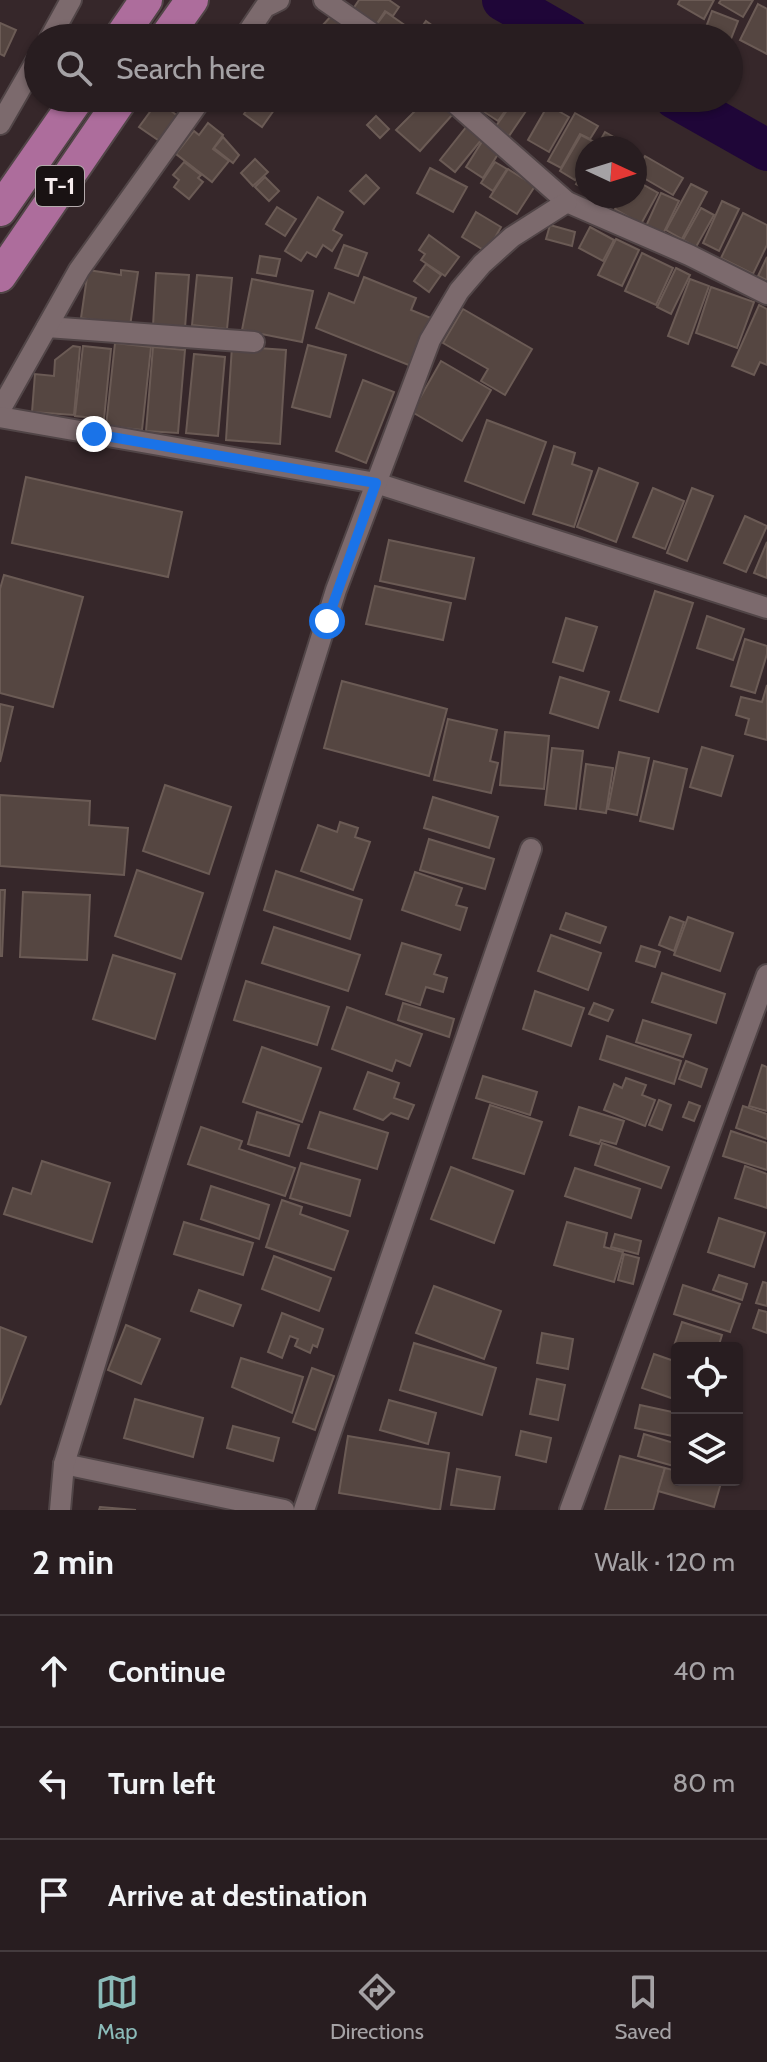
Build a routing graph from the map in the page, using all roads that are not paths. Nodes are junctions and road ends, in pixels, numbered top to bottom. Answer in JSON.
{"nodes":[{"id":1,"x":71,"y":0,"type":"edge"},
{"id":2,"x":146,"y":0,"type":"edge"},
{"id":3,"x":192,"y":0,"type":"edge"},
{"id":4,"x":279,"y":0,"type":"edge"},
{"id":5,"x":324,"y":0,"type":"edge"},
{"id":6,"x":58,"y":24,"type":"edge"},
{"id":7,"x":130,"y":24,"type":"edge"},
{"id":8,"x":175,"y":24,"type":"edge"},
{"id":9,"x":253,"y":24,"type":"edge"},
{"id":10,"x":359,"y":24,"type":"edge"},
{"id":11,"x":24,"y":82,"type":"edge"},
{"id":12,"x":68,"y":112,"type":"edge"},
{"id":13,"x":112,"y":112,"type":"edge"},
{"id":14,"x":192,"y":112,"type":"edge"},
{"id":15,"x":465,"y":112,"type":"edge"},
{"id":16,"x":0,"y":124,"type":"edge"},
{"id":17,"x":567,"y":202,"type":"junction"},
{"id":18,"x":0,"y":210,"type":"edge"},
{"id":19,"x":0,"y":276,"type":"edge"},
{"id":20,"x":767,"y":294,"type":"edge"},
{"id":21,"x":47,"y":327,"type":"junction"},
{"id":22,"x":254,"y":342,"type":"dead end"},
{"id":23,"x":0,"y":410,"type":"edge"},
{"id":24,"x":0,"y":417,"type":"edge"},
{"id":25,"x":376,"y":483,"type":"junction"},
{"id":26,"x":767,"y":608,"type":"edge"},
{"id":27,"x":531,"y":849,"type":"dead end"},
{"id":28,"x":767,"y":975,"type":"edge"},
{"id":29,"x":64,"y":1464,"type":"junction"},
{"id":30,"x":60,"y":1510,"type":"edge"},
{"id":31,"x":284,"y":1510,"type":"edge"},
{"id":32,"x":304,"y":1510,"type":"edge"},
{"id":33,"x":570,"y":1510,"type":"edge"}],
"edges":[{"from":1,"to":6,"type":"street"},
{"from":2,"to":7,"type":"main road"},
{"from":3,"to":8,"type":"main road"},
{"from":4,"to":9,"type":"street"},
{"from":5,"to":10,"type":"street"},
{"from":11,"to":16,"type":"street"},
{"from":12,"to":18,"type":"main road","number":"T-1"},
{"from":13,"to":19,"type":"main road","number":"T-1"},
{"from":14,"to":21,"type":"street"},
{"from":15,"to":17,"type":"street"},
{"from":17,"to":20,"type":"street"},
{"from":17,"to":25,"type":"street"},
{"from":21,"to":22,"type":"street"},
{"from":21,"to":23,"type":"street"},
{"from":24,"to":25,"type":"street"},
{"from":25,"to":26,"type":"street"},
{"from":25,"to":29,"type":"street"},
{"from":27,"to":32,"type":"street"},
{"from":28,"to":33,"type":"street"},
{"from":29,"to":30,"type":"street"},
{"from":29,"to":31,"type":"street"}]}
